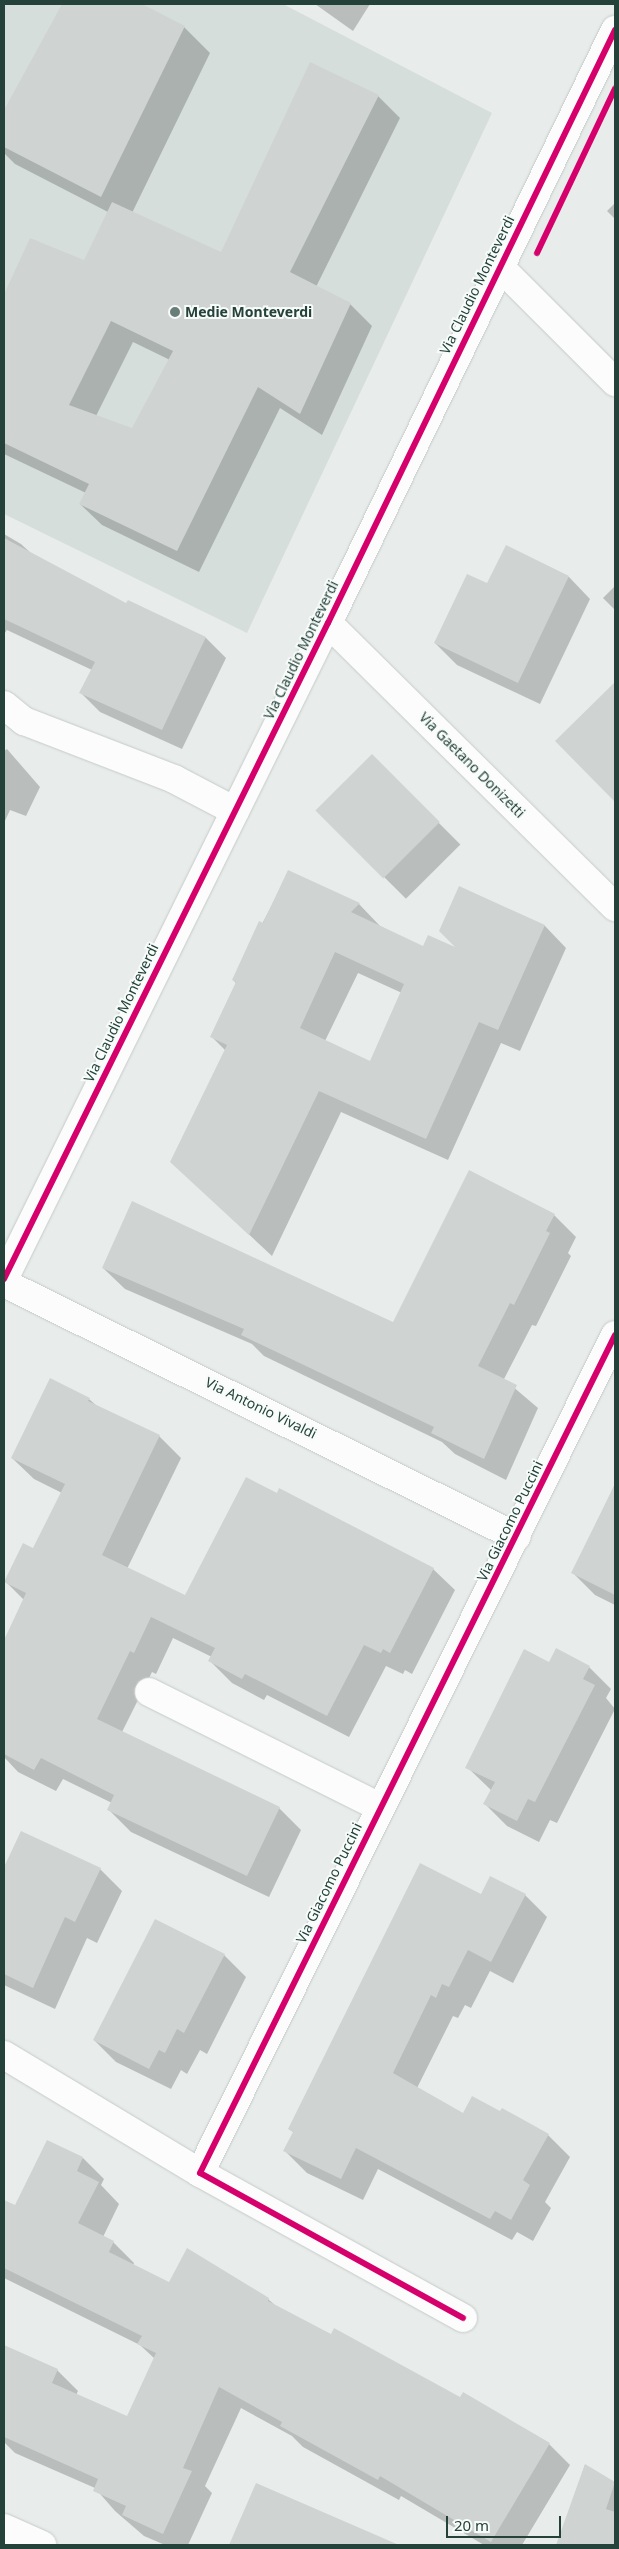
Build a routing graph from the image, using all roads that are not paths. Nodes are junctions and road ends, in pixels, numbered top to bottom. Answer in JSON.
{"nodes":[{"id":1,"x":615,"y":30,"type":"edge"},
{"id":2,"x":500,"y":267,"type":"junction"},
{"id":3,"x":615,"y":382,"type":"edge"},
{"id":4,"x":328,"y":624,"type":"junction"},
{"id":5,"x":4,"y":705,"type":"edge"},
{"id":6,"x":235,"y":811,"type":"junction"},
{"id":7,"x":615,"y":907,"type":"edge"},
{"id":8,"x":4,"y":1279,"type":"edge"},
{"id":9,"x":4,"y":1282,"type":"edge"},
{"id":10,"x":615,"y":1335,"type":"edge"},
{"id":11,"x":517,"y":1537,"type":"junction"},
{"id":12,"x":149,"y":1692,"type":"dead end"},
{"id":13,"x":380,"y":1807,"type":"junction"},
{"id":14,"x":4,"y":2055,"type":"edge"},
{"id":15,"x":200,"y":2173,"type":"junction"},
{"id":16,"x":463,"y":2318,"type":"dead end"},
{"id":17,"x":4,"y":2528,"type":"edge"},
{"id":18,"x":42,"y":2545,"type":"edge"}],
"edges":[{"from":1,"to":2,"type":"street","name":"Via Claudio Monteverdi"},
{"from":2,"to":3,"type":"street"},
{"from":2,"to":4,"type":"street","name":"Via Claudio Monteverdi"},
{"from":4,"to":6,"type":"street","name":"Via Claudio Monteverdi"},
{"from":4,"to":7,"type":"street","name":"Via Gaetano Donizetti"},
{"from":5,"to":6,"type":"street"},
{"from":6,"to":8,"type":"street","name":"Via Claudio Monteverdi"},
{"from":9,"to":11,"type":"street","name":"Via Antonio Vivaldi"},
{"from":10,"to":11,"type":"street","name":"Via Giacomo Puccini"},
{"from":11,"to":13,"type":"street","name":"Via Giacomo Puccini"},
{"from":12,"to":13,"type":"street"},
{"from":13,"to":15,"type":"street","name":"Via Giacomo Puccini"},
{"from":14,"to":15,"type":"street"},
{"from":15,"to":16,"type":"street"},
{"from":17,"to":18,"type":"street"}]}
